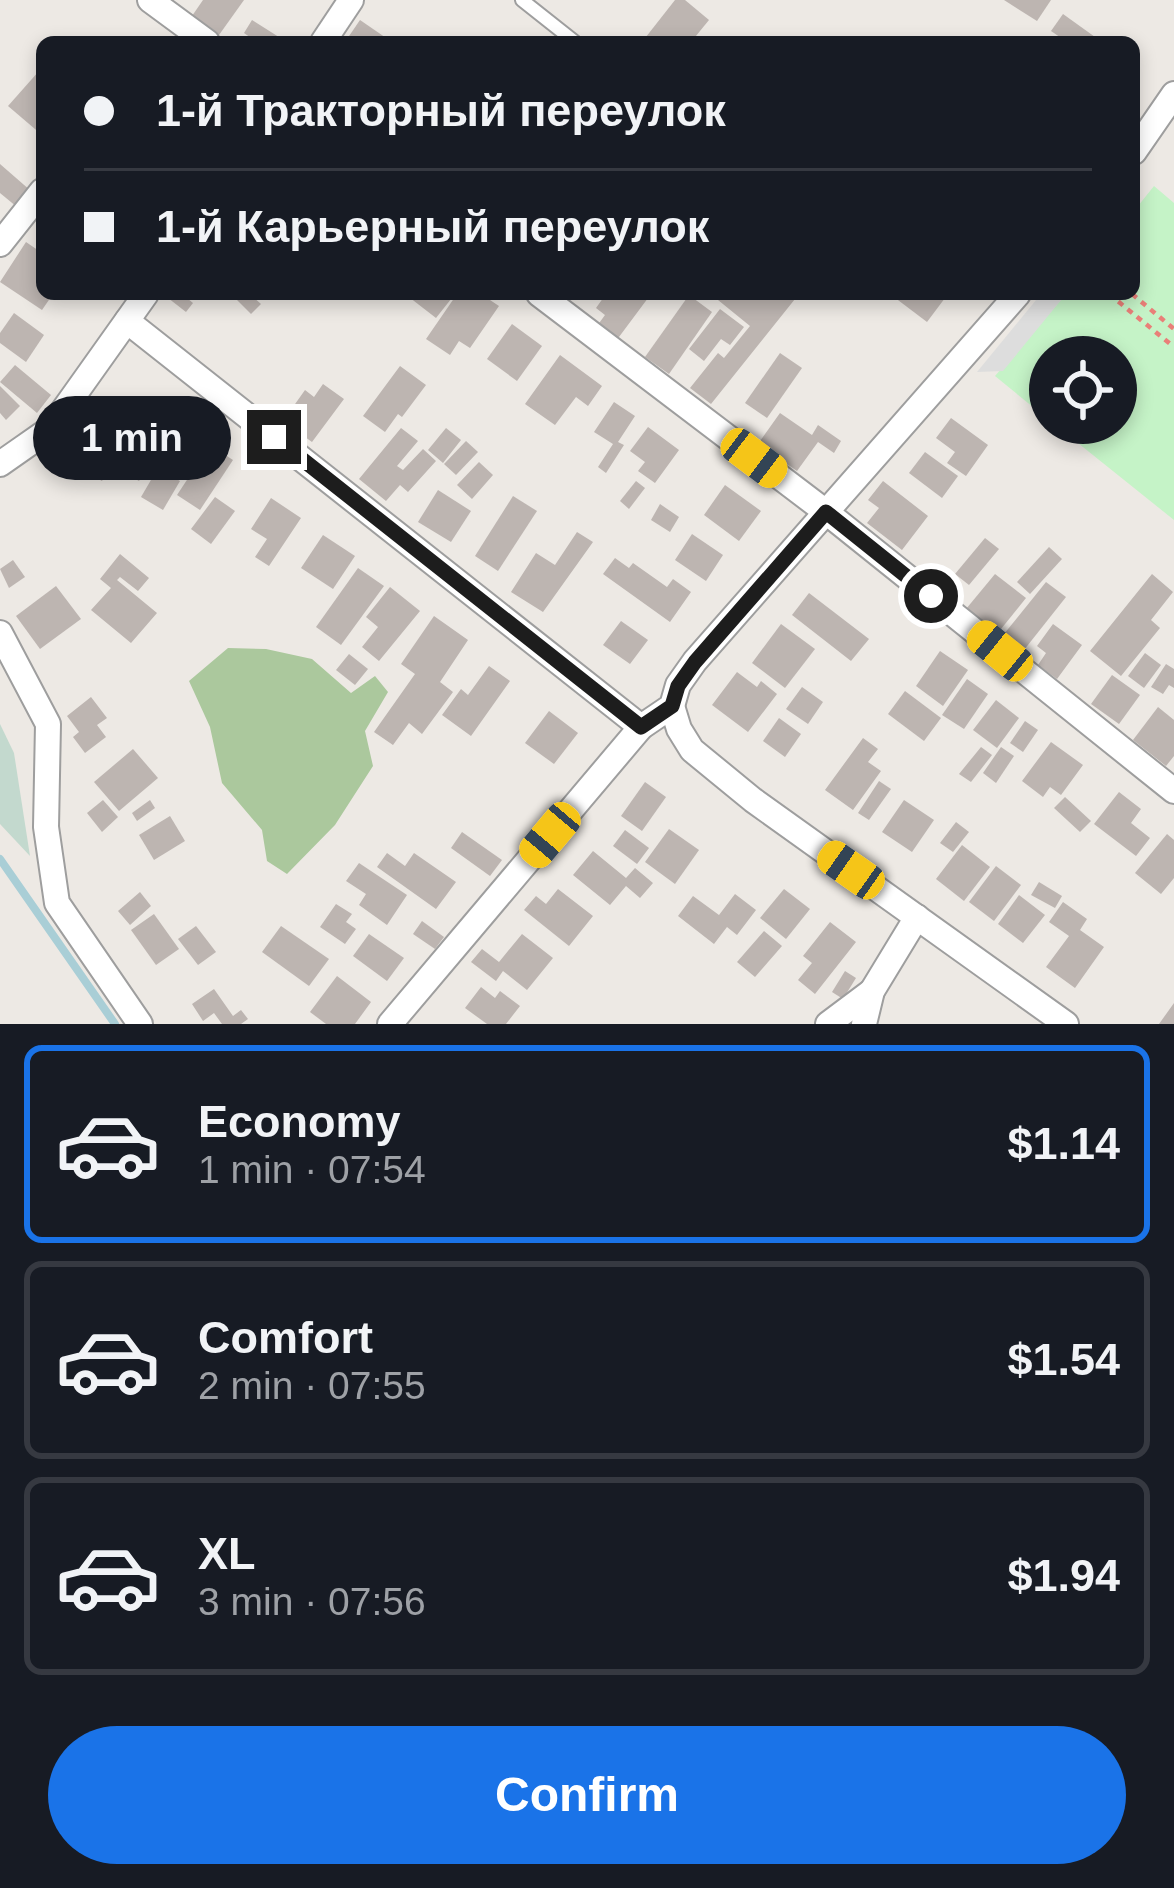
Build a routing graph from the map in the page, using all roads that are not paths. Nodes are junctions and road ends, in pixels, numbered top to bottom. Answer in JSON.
{"nodes":[{"id":1,"x":150,"y":0,"type":"edge"},
{"id":2,"x":351,"y":0,"type":"edge"},
{"id":3,"x":522,"y":0,"type":"edge"},
{"id":4,"x":177,"y":20,"type":"junction"},
{"id":5,"x":164,"y":36,"type":"edge"},
{"id":6,"x":199,"y":36,"type":"edge"},
{"id":7,"x":327,"y":36,"type":"edge"},
{"id":8,"x":567,"y":36,"type":"edge"},
{"id":9,"x":1174,"y":94,"type":"edge"},
{"id":10,"x":1140,"y":143,"type":"edge"},
{"id":11,"x":36,"y":199,"type":"edge"},
{"id":12,"x":0,"y":244,"type":"edge"},
{"id":13,"x":142,"y":300,"type":"edge"},
{"id":14,"x":547,"y":300,"type":"edge"},
{"id":15,"x":1013,"y":300,"type":"edge"},
{"id":16,"x":127,"y":321,"type":"junction"},
{"id":17,"x":0,"y":464,"type":"edge"},
{"id":18,"x":826,"y":512,"type":"junction"},
{"id":19,"x":0,"y":633,"type":"edge"},
{"id":20,"x":672,"y":706,"type":"junction"},
{"id":21,"x":641,"y":727,"type":"junction"},
{"id":22,"x":1174,"y":790,"type":"edge"},
{"id":23,"x":917,"y":916,"type":"junction"},
{"id":24,"x":872,"y":991,"type":"junction"},
{"id":25,"x":140,"y":1024,"type":"edge"},
{"id":26,"x":390,"y":1024,"type":"edge"},
{"id":27,"x":828,"y":1024,"type":"edge"},
{"id":28,"x":864,"y":1024,"type":"edge"},
{"id":29,"x":1066,"y":1024,"type":"edge"}],
"edges":[{"from":1,"to":4,"type":"street"},
{"from":2,"to":7,"type":"street"},
{"from":3,"to":8,"type":"lane"},
{"from":4,"to":5,"type":"street"},
{"from":4,"to":6,"type":"street"},
{"from":9,"to":10,"type":"street"},
{"from":11,"to":12,"type":"street"},
{"from":13,"to":16,"type":"street"},
{"from":14,"to":18,"type":"street"},
{"from":15,"to":18,"type":"street"},
{"from":16,"to":17,"type":"street"},
{"from":16,"to":21,"type":"street"},
{"from":18,"to":20,"type":"street"},
{"from":18,"to":22,"type":"street"},
{"from":19,"to":25,"type":"street"},
{"from":20,"to":21,"type":"street"},
{"from":20,"to":23,"type":"street"},
{"from":21,"to":26,"type":"street"},
{"from":23,"to":24,"type":"street"},
{"from":23,"to":29,"type":"street"},
{"from":24,"to":27,"type":"street"},
{"from":24,"to":28,"type":"street"}]}
